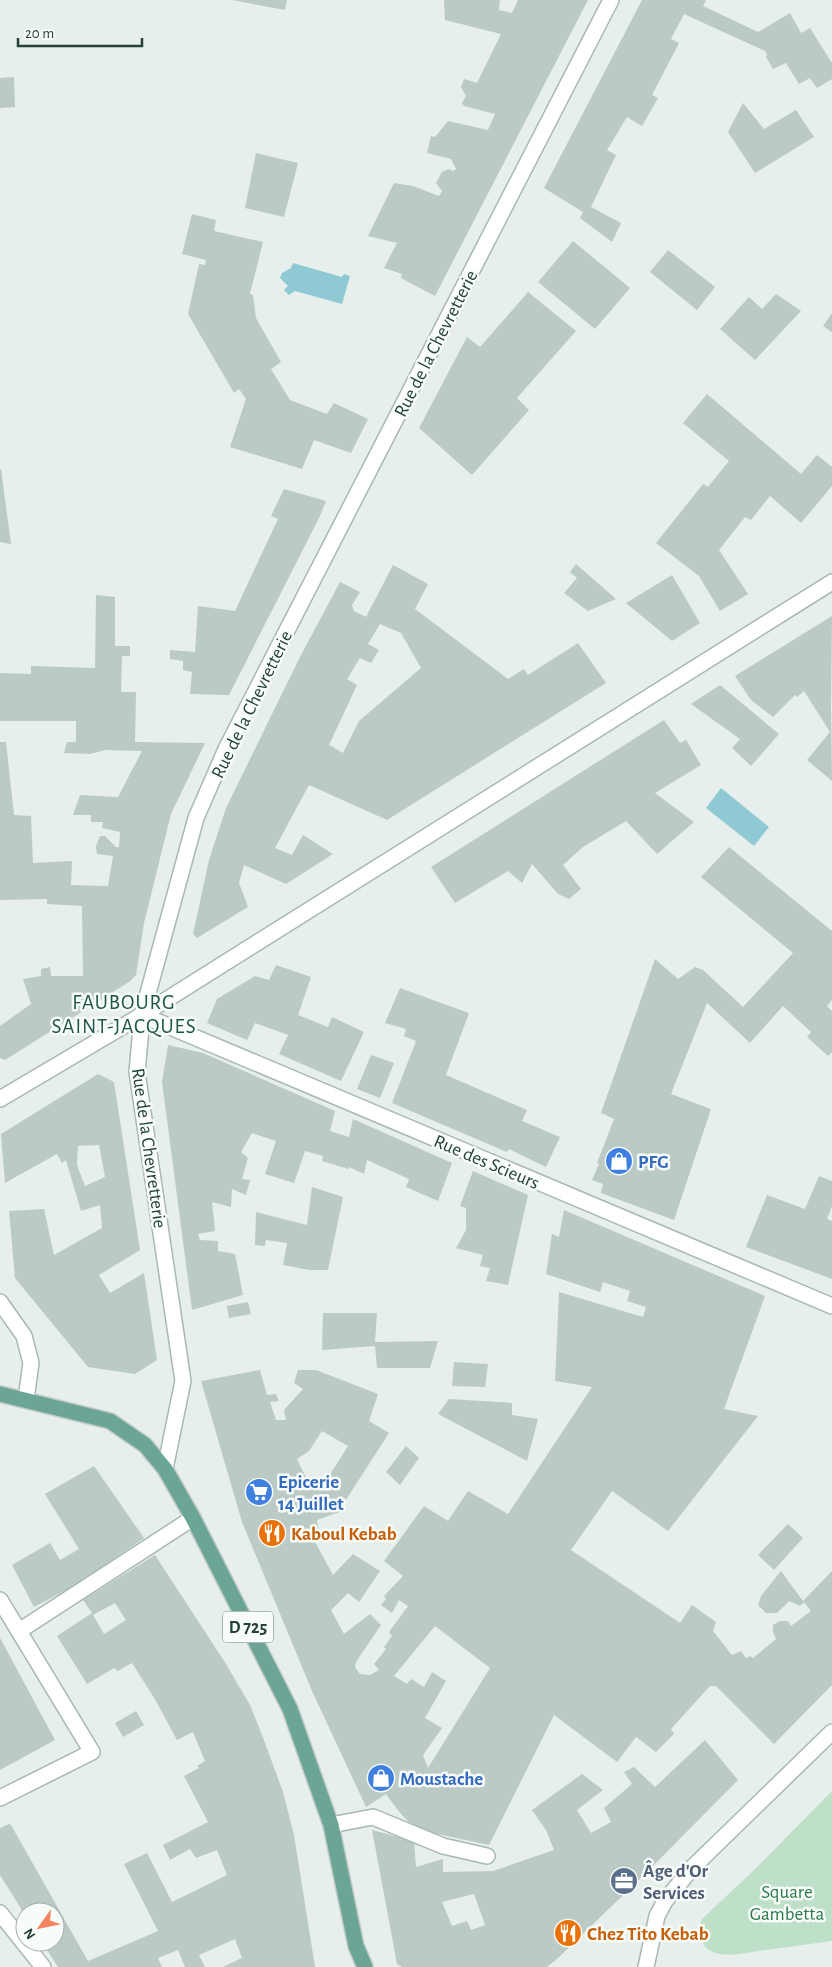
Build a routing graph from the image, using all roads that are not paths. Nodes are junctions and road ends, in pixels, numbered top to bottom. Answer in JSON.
{"nodes":[{"id":1,"x":611,"y":0,"type":"edge"},
{"id":2,"x":832,"y":582,"type":"edge"},
{"id":3,"x":142,"y":1015,"type":"junction"},
{"id":4,"x":0,"y":1099,"type":"edge"},
{"id":5,"x":0,"y":1302,"type":"edge"},
{"id":6,"x":832,"y":1306,"type":"edge"},
{"id":7,"x":0,"y":1394,"type":"edge"},
{"id":8,"x":26,"y":1399,"type":"junction"},
{"id":9,"x":165,"y":1469,"type":"junction"},
{"id":10,"x":193,"y":1518,"type":"junction"},
{"id":11,"x":0,"y":1600,"type":"edge"},
{"id":12,"x":19,"y":1631,"type":"junction"},
{"id":13,"x":832,"y":1732,"type":"edge"},
{"id":14,"x":0,"y":1798,"type":"edge"},
{"id":15,"x":331,"y":1826,"type":"junction"},
{"id":16,"x":487,"y":1856,"type":"dead end"},
{"id":17,"x":0,"y":1913,"type":"edge"},
{"id":18,"x":356,"y":1946,"type":"junction"},
{"id":19,"x":43,"y":1967,"type":"edge"},
{"id":20,"x":352,"y":1967,"type":"edge"},
{"id":21,"x":365,"y":1967,"type":"edge"},
{"id":22,"x":646,"y":1967,"type":"edge"}],
"edges":[{"from":1,"to":3,"type":"street","name":"Rue de la Chevretterie"},
{"from":2,"to":3,"type":"street"},
{"from":3,"to":4,"type":"street"},
{"from":3,"to":6,"type":"street","name":"Rue des Scieurs"},
{"from":3,"to":9,"type":"street","name":"Rue de la Chevretterie"},
{"from":5,"to":8,"type":"street"},
{"from":7,"to":8,"type":"main road","number":"D 725"},
{"from":8,"to":9,"type":"main road","number":"D 725"},
{"from":9,"to":10,"type":"main road","number":"D 725"},
{"from":10,"to":12,"type":"street"},
{"from":10,"to":15,"type":"main road","number":"D 725"},
{"from":11,"to":12,"type":"street"},
{"from":12,"to":14,"type":"street"},
{"from":13,"to":22,"type":"street"},
{"from":15,"to":16,"type":"street"},
{"from":15,"to":18,"type":"main road","number":"D 725"},
{"from":17,"to":19,"type":"street"},
{"from":18,"to":20,"type":"main road","number":"D 725"},
{"from":18,"to":21,"type":"main road","number":"D 725"}]}
